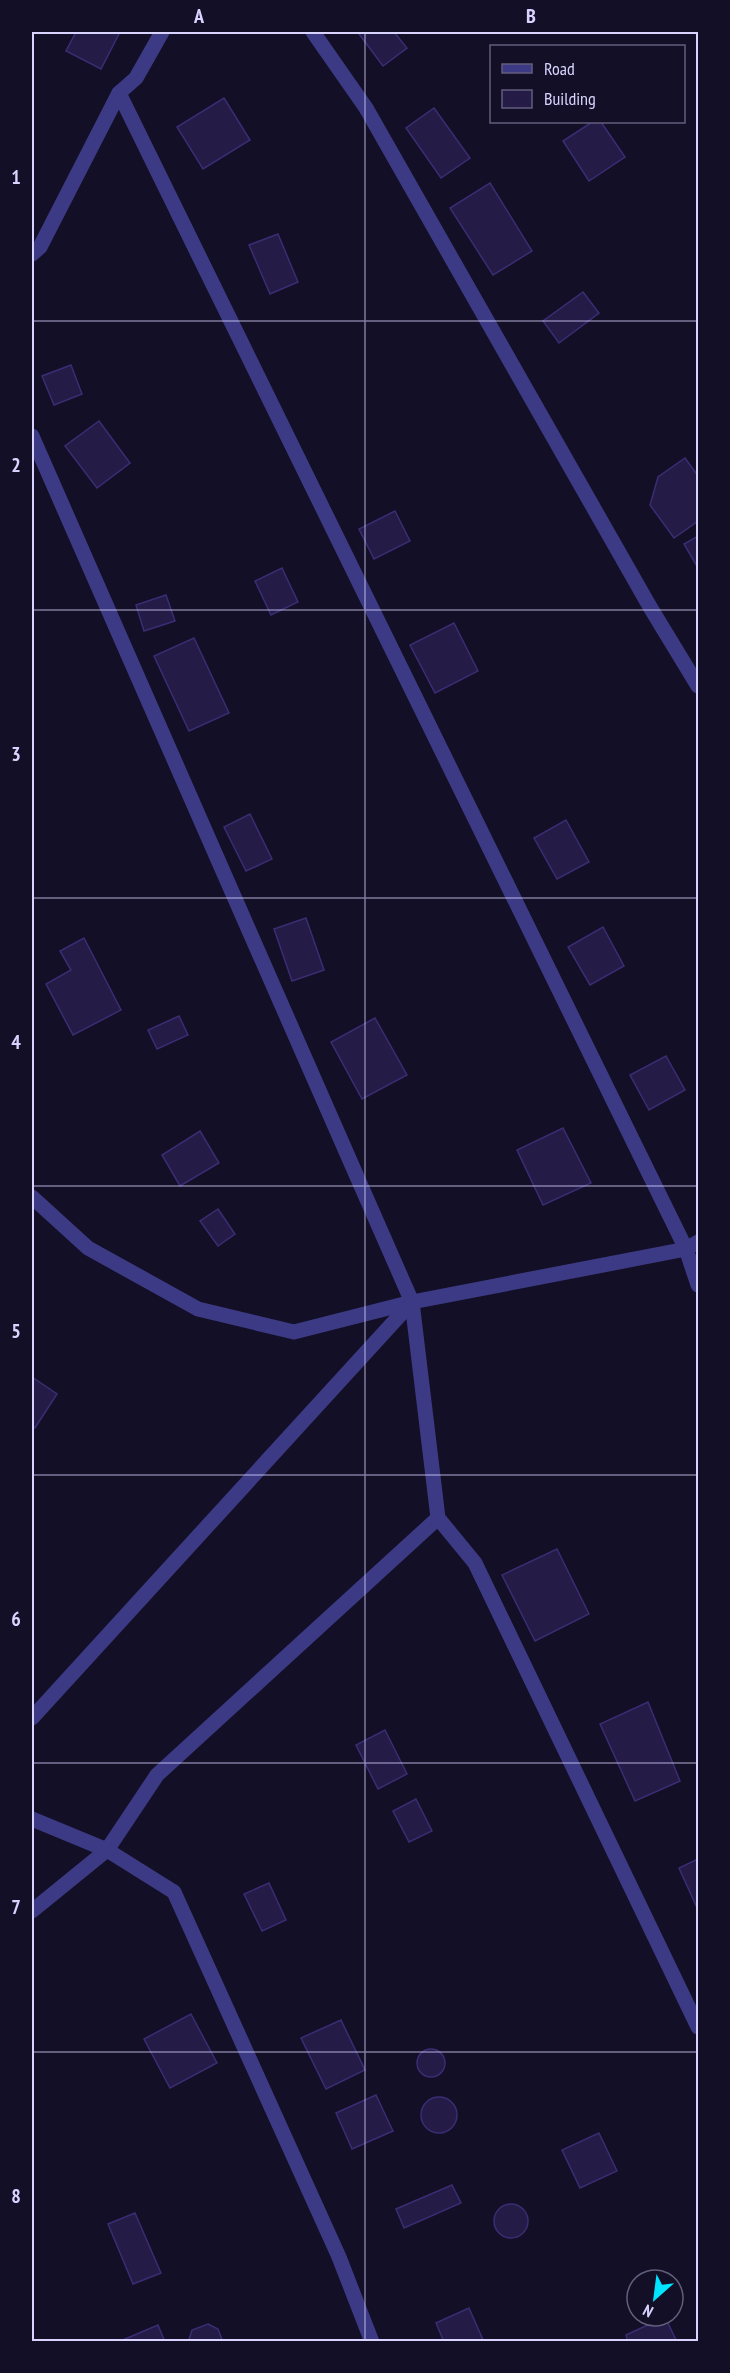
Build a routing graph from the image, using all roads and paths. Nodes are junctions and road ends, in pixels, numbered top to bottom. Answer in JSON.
{"nodes":[{"id":1,"x":162,"y":32,"type":"edge"},
{"id":2,"x":313,"y":32,"type":"edge"},
{"id":3,"x":119,"y":93,"type":"junction"},
{"id":4,"x":32,"y":254,"type":"edge"},
{"id":5,"x":32,"y":436,"type":"edge"},
{"id":6,"x":699,"y":686,"type":"edge"},
{"id":7,"x":32,"y":1197,"type":"edge"},
{"id":8,"x":692,"y":1246,"type":"edge"},
{"id":9,"x":699,"y":1285,"type":"edge"},
{"id":10,"x":412,"y":1302,"type":"junction"},
{"id":11,"x":438,"y":1518,"type":"junction"},
{"id":12,"x":32,"y":1718,"type":"edge"},
{"id":13,"x":32,"y":1819,"type":"edge"},
{"id":14,"x":107,"y":1850,"type":"junction"},
{"id":15,"x":32,"y":1911,"type":"edge"},
{"id":16,"x":699,"y":2027,"type":"edge"},
{"id":17,"x":372,"y":2342,"type":"edge"}],
"edges":[{"from":1,"to":3,"type":"street"},
{"from":2,"to":6,"type":"street"},
{"from":3,"to":4,"type":"street"},
{"from":3,"to":8,"type":"street"},
{"from":5,"to":10,"type":"street"},
{"from":7,"to":10,"type":"street"},
{"from":8,"to":9,"type":"street"},
{"from":8,"to":10,"type":"street"},
{"from":10,"to":11,"type":"street"},
{"from":10,"to":12,"type":"street"},
{"from":11,"to":14,"type":"street"},
{"from":11,"to":16,"type":"street"},
{"from":13,"to":14,"type":"street"},
{"from":14,"to":15,"type":"street"},
{"from":14,"to":17,"type":"street"}]}
